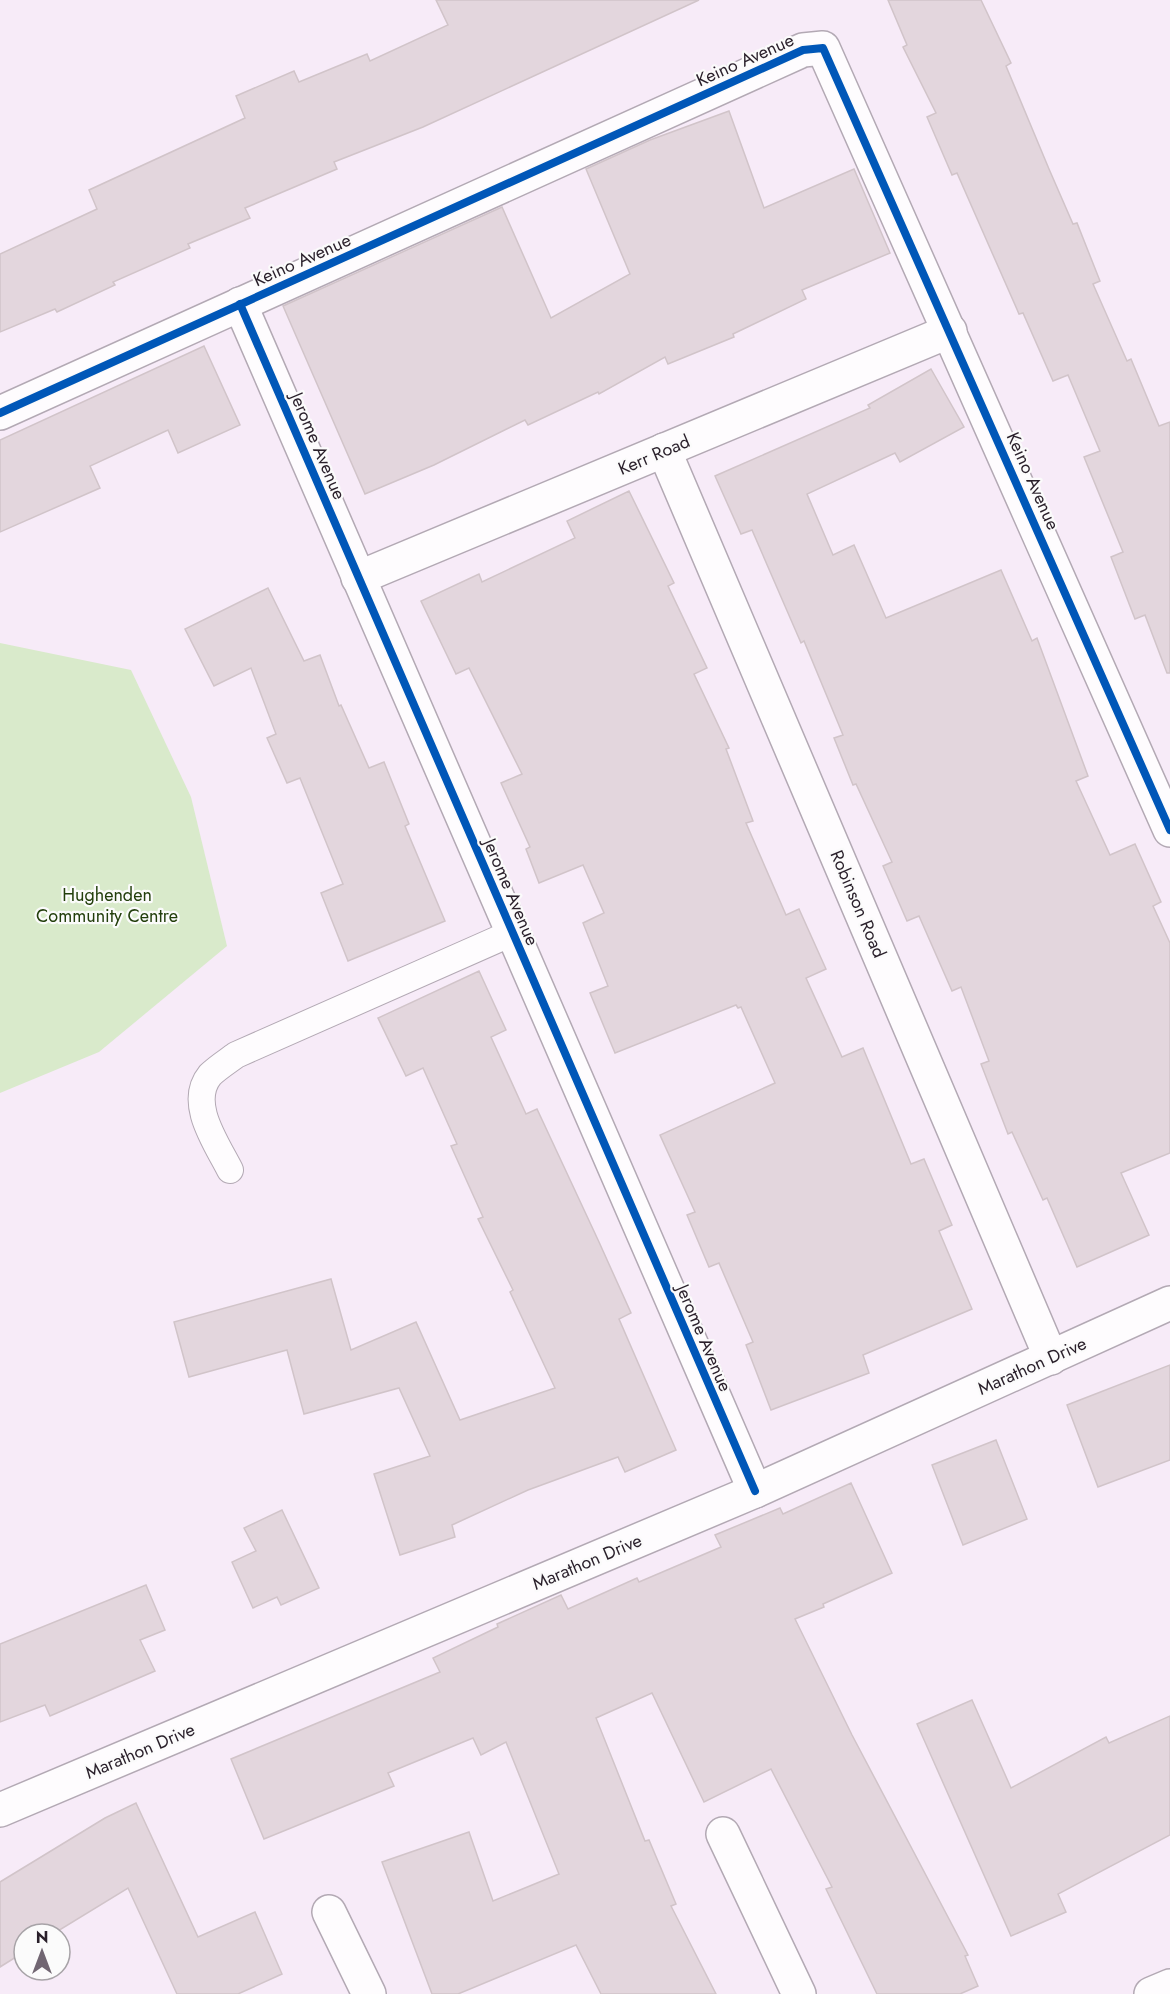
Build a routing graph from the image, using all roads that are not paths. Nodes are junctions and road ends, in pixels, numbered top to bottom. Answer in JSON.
{"nodes":[{"id":1,"x":240,"y":304,"type":"junction"},
{"id":2,"x":950,"y":331,"type":"junction"},
{"id":3,"x":0,"y":413,"type":"edge"},
{"id":4,"x":664,"y":450,"type":"junction"},
{"id":5,"x":358,"y":578,"type":"junction"},
{"id":6,"x":1170,"y":830,"type":"edge"},
{"id":7,"x":512,"y":933,"type":"junction"},
{"id":8,"x":230,"y":1170,"type":"dead end"},
{"id":9,"x":1170,"y":1303,"type":"edge"},
{"id":10,"x":1051,"y":1358,"type":"junction"},
{"id":11,"x":755,"y":1491,"type":"junction"},
{"id":12,"x":0,"y":1810,"type":"edge"},
{"id":13,"x":723,"y":1834,"type":"dead end"},
{"id":14,"x":328,"y":1912,"type":"dead end"},
{"id":15,"x":1170,"y":1986,"type":"edge"},
{"id":16,"x":369,"y":1994,"type":"edge"},
{"id":17,"x":799,"y":1994,"type":"edge"},
{"id":18,"x":1151,"y":1994,"type":"edge"}],
"edges":[{"from":1,"to":2,"type":"street","name":"Keino Avenue"},
{"from":1,"to":3,"type":"street","name":"Keino Avenue"},
{"from":1,"to":5,"type":"street","name":"Jerome Avenue"},
{"from":2,"to":4,"type":"street","name":"Kerr Road"},
{"from":2,"to":6,"type":"street","name":"Keino Avenue"},
{"from":4,"to":5,"type":"street","name":"Kerr Road"},
{"from":4,"to":10,"type":"street","name":"Robinson Road"},
{"from":5,"to":7,"type":"street","name":"Jerome Avenue"},
{"from":7,"to":8,"type":"lane"},
{"from":7,"to":11,"type":"street","name":"Jerome Avenue"},
{"from":9,"to":10,"type":"street","name":"Marathon Drive"},
{"from":10,"to":11,"type":"street","name":"Marathon Drive"},
{"from":11,"to":12,"type":"street","name":"Marathon Drive"},
{"from":13,"to":17,"type":"street"},
{"from":14,"to":16,"type":"street"},
{"from":15,"to":18,"type":"street"}]}
